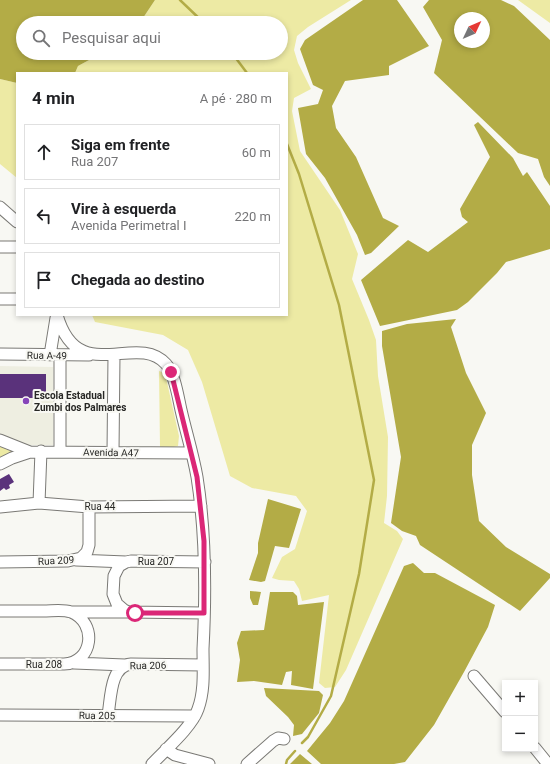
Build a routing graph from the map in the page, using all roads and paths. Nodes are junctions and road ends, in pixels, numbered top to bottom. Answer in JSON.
{"nodes":[{"id":1,"x":0,"y":207,"type":"edge"},
{"id":2,"x":16,"y":221,"type":"edge"},
{"id":3,"x":0,"y":247,"type":"edge"},
{"id":4,"x":16,"y":247,"type":"edge"},
{"id":5,"x":0,"y":299,"type":"edge"},
{"id":6,"x":16,"y":299,"type":"edge"},
{"id":7,"x":57,"y":316,"type":"edge"},
{"id":8,"x":57,"y":316,"type":"edge"},
{"id":9,"x":0,"y":354,"type":"edge"},
{"id":10,"x":55,"y":355,"type":"junction"},
{"id":11,"x":94,"y":355,"type":"junction"},
{"id":12,"x":114,"y":355,"type":"junction"},
{"id":13,"x":0,"y":440,"type":"edge"},
{"id":14,"x":60,"y":451,"type":"junction"},
{"id":15,"x":35,"y":452,"type":"junction"},
{"id":16,"x":112,"y":452,"type":"junction"},
{"id":17,"x":191,"y":453,"type":"junction"},
{"id":18,"x":0,"y":464,"type":"edge"},
{"id":19,"x":39,"y":504,"type":"junction"},
{"id":20,"x":201,"y":506,"type":"junction"},
{"id":21,"x":0,"y":507,"type":"edge"},
{"id":22,"x":90,"y":507,"type":"junction"},
{"id":23,"x":76,"y":560,"type":"junction"},
{"id":24,"x":0,"y":562,"type":"edge"},
{"id":25,"x":126,"y":562,"type":"junction"},
{"id":26,"x":204,"y":562,"type":"junction"},
{"id":27,"x":0,"y":611,"type":"edge"},
{"id":28,"x":71,"y":612,"type":"junction"},
{"id":29,"x":130,"y":612,"type":"junction"},
{"id":30,"x":204,"y":613,"type":"junction"},
{"id":31,"x":74,"y":663,"type":"junction"},
{"id":32,"x":0,"y":664,"type":"edge"},
{"id":33,"x":125,"y":665,"type":"junction"},
{"id":34,"x":203,"y":665,"type":"junction"},
{"id":35,"x":474,"y":676,"type":"dead end"},
{"id":36,"x":502,"y":709,"type":"edge"},
{"id":37,"x":0,"y":715,"type":"edge"},
{"id":38,"x":108,"y":715,"type":"junction"},
{"id":39,"x":195,"y":716,"type":"junction"},
{"id":40,"x":284,"y":739,"type":"dead end"},
{"id":41,"x":166,"y":750,"type":"junction"},
{"id":42,"x":538,"y":752,"type":"edge"},
{"id":43,"x":152,"y":764,"type":"edge"},
{"id":44,"x":209,"y":764,"type":"edge"},
{"id":45,"x":247,"y":764,"type":"edge"},
{"id":46,"x":548,"y":764,"type":"edge"}],
"edges":[{"from":1,"to":2,"type":"street"},
{"from":3,"to":4,"type":"street"},
{"from":5,"to":6,"type":"street"},
{"from":7,"to":10,"type":"street"},
{"from":8,"to":11,"type":"street"},
{"from":9,"to":10,"type":"street","name":"Rua A-49"},
{"from":10,"to":11,"type":"street","name":"Rua A-49"},
{"from":10,"to":14,"type":"street"},
{"from":11,"to":12,"type":"street","name":"Rua A-49"},
{"from":12,"to":16,"type":"street"},
{"from":12,"to":17,"type":"street","name":"Rua A-49"},
{"from":13,"to":15,"type":"street","name":"Avenida A47"},
{"from":14,"to":15,"type":"street","name":"Avenida A47"},
{"from":14,"to":16,"type":"street","name":"Avenida A47"},
{"from":15,"to":18,"type":"street","name":"Avenida A47"},
{"from":15,"to":19,"type":"street"},
{"from":16,"to":17,"type":"street","name":"Avenida A47"},
{"from":17,"to":20,"type":"street","name":"Rua A-49"},
{"from":19,"to":21,"type":"street","name":"Rua 44"},
{"from":19,"to":22,"type":"street","name":"Rua 44"},
{"from":20,"to":22,"type":"street","name":"Rua 44"},
{"from":20,"to":26,"type":"street","name":"Rua A-49"},
{"from":22,"to":23,"type":"street","name":"Rua 209"},
{"from":23,"to":24,"type":"street","name":"Rua 209"},
{"from":23,"to":25,"type":"street"},
{"from":25,"to":26,"type":"street","name":"Rua 207"},
{"from":25,"to":29,"type":"street","name":"Rua 207"},
{"from":26,"to":30,"type":"street","name":"Rua A-49"},
{"from":27,"to":28,"type":"street"},
{"from":28,"to":29,"type":"street"},
{"from":28,"to":31,"type":"street","name":"Rua 208"},
{"from":29,"to":30,"type":"street"},
{"from":30,"to":34,"type":"street","name":"Rua A-49"},
{"from":31,"to":32,"type":"street","name":"Rua 208"},
{"from":31,"to":33,"type":"street"},
{"from":33,"to":34,"type":"street","name":"Rua 206"},
{"from":33,"to":38,"type":"street","name":"Rua 206"},
{"from":34,"to":39,"type":"street","name":"Rua A-49"},
{"from":35,"to":36,"type":"street"},
{"from":37,"to":38,"type":"street","name":"Rua 205"},
{"from":38,"to":39,"type":"street","name":"Rua 205"},
{"from":39,"to":41,"type":"street"},
{"from":40,"to":45,"type":"street"},
{"from":41,"to":43,"type":"street"},
{"from":41,"to":44,"type":"street"},
{"from":42,"to":46,"type":"street"}]}
